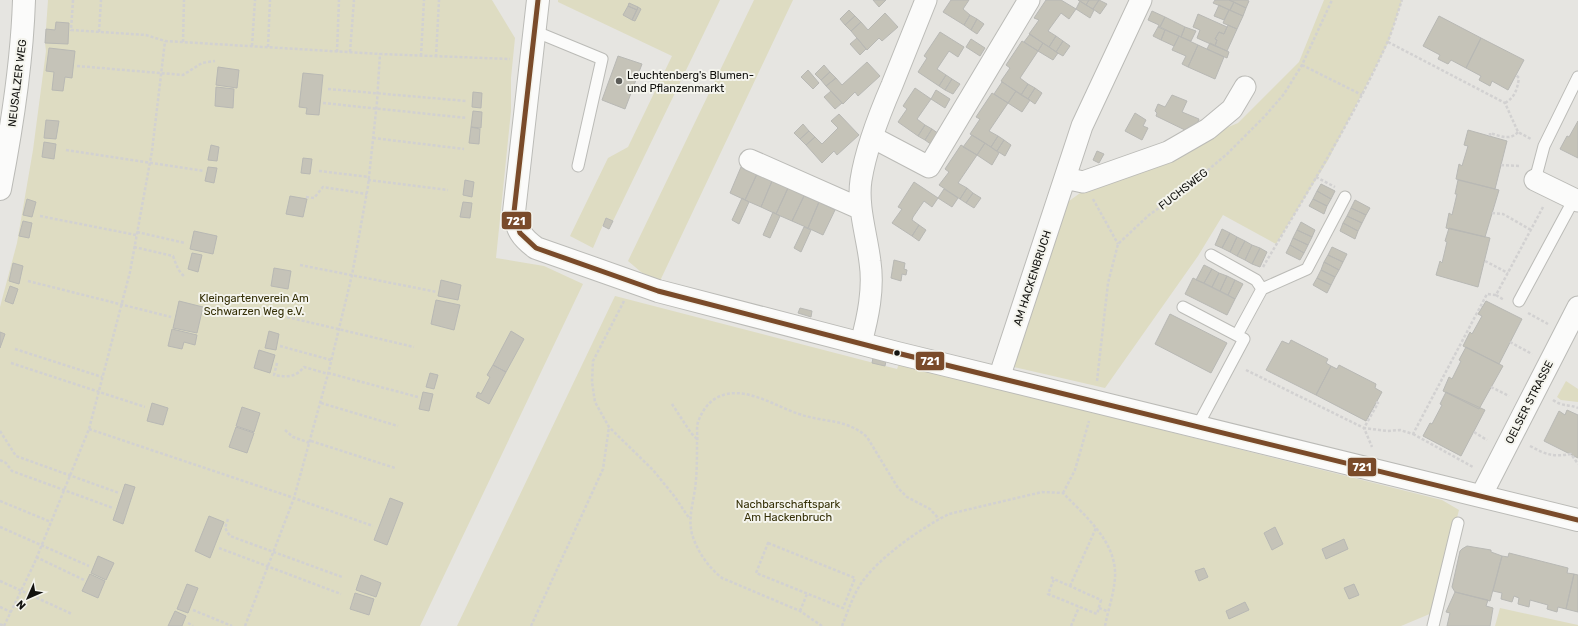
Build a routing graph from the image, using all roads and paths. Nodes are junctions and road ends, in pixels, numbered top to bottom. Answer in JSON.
{"nodes":[{"id":1,"x":24,"y":0,"type":"edge"},
{"id":2,"x":73,"y":0,"type":"edge"},
{"id":3,"x":101,"y":0,"type":"edge"},
{"id":4,"x":184,"y":0,"type":"edge"},
{"id":5,"x":255,"y":0,"type":"edge"},
{"id":6,"x":270,"y":0,"type":"edge"},
{"id":7,"x":339,"y":0,"type":"edge"},
{"id":8,"x":354,"y":0,"type":"edge"},
{"id":9,"x":424,"y":0,"type":"edge"},
{"id":10,"x":439,"y":0,"type":"edge"},
{"id":11,"x":538,"y":0,"type":"edge"},
{"id":12,"x":926,"y":0,"type":"edge"},
{"id":13,"x":1030,"y":0,"type":"edge"},
{"id":14,"x":1141,"y":0,"type":"edge"},
{"id":15,"x":1332,"y":0,"type":"edge"},
{"id":16,"x":1402,"y":0,"type":"edge"},
{"id":17,"x":534,"y":31,"type":"junction"},
{"id":18,"x":99,"y":32,"type":"junction"},
{"id":19,"x":165,"y":41,"type":"junction"},
{"id":20,"x":183,"y":42,"type":"junction"},
{"id":21,"x":1388,"y":42,"type":"junction"},
{"id":22,"x":252,"y":46,"type":"junction"},
{"id":23,"x":268,"y":47,"type":"junction"},
{"id":24,"x":337,"y":52,"type":"junction"},
{"id":25,"x":350,"y":52,"type":"junction"},
{"id":26,"x":380,"y":54,"type":"junction"},
{"id":27,"x":421,"y":56,"type":"junction"},
{"id":28,"x":436,"y":57,"type":"junction"},
{"id":29,"x":215,"y":61,"type":"dead end"},
{"id":30,"x":531,"y":62,"type":"junction"},
{"id":31,"x":1302,"y":65,"type":"junction"},
{"id":32,"x":78,"y":66,"type":"dead end"},
{"id":33,"x":161,"y":73,"type":"junction"},
{"id":34,"x":1516,"y":75,"type":"dead end"},
{"id":35,"x":1578,"y":77,"type":"edge"},
{"id":36,"x":1245,"y":87,"type":"dead end"},
{"id":37,"x":328,"y":89,"type":"dead end"},
{"id":38,"x":378,"y":93,"type":"junction"},
{"id":39,"x":1362,"y":95,"type":"junction"},
{"id":40,"x":466,"y":101,"type":"dead end"},
{"id":41,"x":323,"y":103,"type":"dead end"},
{"id":42,"x":1505,"y":103,"type":"junction"},
{"id":43,"x":376,"y":108,"type":"junction"},
{"id":44,"x":467,"y":118,"type":"dead end"},
{"id":45,"x":1518,"y":132,"type":"junction"},
{"id":46,"x":1490,"y":136,"type":"dead end"},
{"id":47,"x":872,"y":137,"type":"junction"},
{"id":48,"x":373,"y":138,"type":"junction"},
{"id":49,"x":1544,"y":146,"type":"junction"},
{"id":50,"x":464,"y":149,"type":"dead end"},
{"id":51,"x":66,"y":150,"type":"dead end"},
{"id":52,"x":750,"y":160,"type":"dead end"},
{"id":53,"x":1524,"y":160,"type":"dead end"},
{"id":54,"x":150,"y":162,"type":"junction"},
{"id":55,"x":1501,"y":165,"type":"dead end"},
{"id":56,"x":578,"y":166,"type":"dead end"},
{"id":57,"x":204,"y":170,"type":"dead end"},
{"id":58,"x":320,"y":171,"type":"dead end"},
{"id":59,"x":1525,"y":173,"type":"junction"},
{"id":60,"x":369,"y":179,"type":"junction"},
{"id":61,"x":1074,"y":180,"type":"junction"},
{"id":62,"x":0,"y":189,"type":"edge"},
{"id":63,"x":448,"y":190,"type":"dead end"},
{"id":64,"x":366,"y":194,"type":"junction"},
{"id":65,"x":306,"y":197,"type":"dead end"},
{"id":66,"x":1344,"y":197,"type":"dead end"},
{"id":67,"x":1576,"y":200,"type":"edge"},
{"id":68,"x":1545,"y":204,"type":"dead end"},
{"id":69,"x":861,"y":209,"type":"junction"},
{"id":70,"x":1492,"y":213,"type":"dead end"},
{"id":71,"x":40,"y":216,"type":"dead end"},
{"id":72,"x":1531,"y":230,"type":"junction"},
{"id":73,"x":137,"y":233,"type":"junction"},
{"id":74,"x":185,"y":242,"type":"dead end"},
{"id":75,"x":1118,"y":244,"type":"junction"},
{"id":76,"x":134,"y":247,"type":"junction"},
{"id":77,"x":1211,"y":255,"type":"dead end"},
{"id":78,"x":1484,"y":262,"type":"dead end"},
{"id":79,"x":300,"y":265,"type":"dead end"},
{"id":80,"x":1508,"y":273,"type":"junction"},
{"id":81,"x":352,"y":275,"type":"junction"},
{"id":82,"x":184,"y":276,"type":"dead end"},
{"id":83,"x":28,"y":281,"type":"dead end"},
{"id":84,"x":634,"y":283,"type":"junction"},
{"id":85,"x":1259,"y":284,"type":"junction"},
{"id":86,"x":437,"y":292,"type":"dead end"},
{"id":87,"x":1496,"y":295,"type":"junction"},
{"id":88,"x":122,"y":303,"type":"junction"},
{"id":89,"x":1517,"y":305,"type":"junction"},
{"id":90,"x":1578,"y":307,"type":"edge"},
{"id":91,"x":1183,"y":308,"type":"dead end"},
{"id":92,"x":171,"y":317,"type":"dead end"},
{"id":93,"x":288,"y":317,"type":"dead end"},
{"id":94,"x":1551,"y":326,"type":"dead end"},
{"id":95,"x":339,"y":329,"type":"junction"},
{"id":96,"x":1237,"y":335,"type":"junction"},
{"id":97,"x":1510,"y":342,"type":"dead end"},
{"id":98,"x":861,"y":343,"type":"junction"},
{"id":99,"x":280,"y":346,"type":"dead end"},
{"id":100,"x":414,"y":347,"type":"dead end"},
{"id":101,"x":15,"y":349,"type":"dead end"},
{"id":102,"x":1536,"y":356,"type":"dead end"},
{"id":103,"x":331,"y":360,"type":"junction"},
{"id":104,"x":11,"y":363,"type":"dead end"},
{"id":105,"x":277,"y":363,"type":"dead end"},
{"id":106,"x":1232,"y":363,"type":"junction"},
{"id":107,"x":328,"y":373,"type":"junction"},
{"id":108,"x":102,"y":378,"type":"junction"},
{"id":109,"x":999,"y":378,"type":"junction"},
{"id":110,"x":1491,"y":387,"type":"dead end"},
{"id":111,"x":98,"y":392,"type":"junction"},
{"id":112,"x":418,"y":397,"type":"dead end"},
{"id":113,"x":1550,"y":397,"type":"dead end"},
{"id":114,"x":1513,"y":398,"type":"dead end"},
{"id":115,"x":1095,"y":402,"type":"junction"},
{"id":116,"x":1376,"y":402,"type":"dead end"},
{"id":117,"x":321,"y":403,"type":"junction"},
{"id":118,"x":672,"y":404,"type":"dead end"},
{"id":119,"x":144,"y":407,"type":"dead end"},
{"id":120,"x":1578,"y":408,"type":"edge"},
{"id":121,"x":398,"y":426,"type":"dead end"},
{"id":122,"x":609,"y":427,"type":"junction"},
{"id":123,"x":1197,"y":427,"type":"junction"},
{"id":124,"x":1364,"y":428,"type":"junction"},
{"id":125,"x":89,"y":429,"type":"junction"},
{"id":126,"x":284,"y":430,"type":"dead end"},
{"id":127,"x":0,"y":431,"type":"edge"},
{"id":128,"x":1474,"y":432,"type":"dead end"},
{"id":129,"x":1414,"y":434,"type":"junction"},
{"id":130,"x":1491,"y":434,"type":"dead end"},
{"id":131,"x":697,"y":439,"type":"junction"},
{"id":132,"x":310,"y":442,"type":"junction"},
{"id":133,"x":1524,"y":443,"type":"dead end"},
{"id":134,"x":0,"y":460,"type":"edge"},
{"id":135,"x":1477,"y":461,"type":"dead end"},
{"id":136,"x":1578,"y":464,"type":"edge"},
{"id":137,"x":395,"y":468,"type":"dead end"},
{"id":138,"x":1381,"y":472,"type":"junction"},
{"id":139,"x":70,"y":475,"type":"junction"},
{"id":140,"x":64,"y":490,"type":"junction"},
{"id":141,"x":119,"y":493,"type":"dead end"},
{"id":142,"x":1063,"y":493,"type":"junction"},
{"id":143,"x":1481,"y":496,"type":"junction"},
{"id":144,"x":294,"y":498,"type":"junction"},
{"id":145,"x":0,"y":501,"type":"edge"},
{"id":146,"x":112,"y":508,"type":"dead end"},
{"id":147,"x":690,"y":518,"type":"junction"},
{"id":148,"x":228,"y":519,"type":"dead end"},
{"id":149,"x":939,"y":519,"type":"junction"},
{"id":150,"x":1578,"y":520,"type":"edge"},
{"id":151,"x":51,"y":522,"type":"junction"},
{"id":152,"x":1458,"y":523,"type":"dead end"},
{"id":153,"x":373,"y":526,"type":"dead end"},
{"id":154,"x":0,"y":527,"type":"edge"},
{"id":155,"x":1096,"y":527,"type":"junction"},
{"id":156,"x":42,"y":544,"type":"junction"},
{"id":157,"x":219,"y":548,"type":"dead end"},
{"id":158,"x":273,"y":552,"type":"junction"},
{"id":159,"x":36,"y":557,"type":"junction"},
{"id":160,"x":89,"y":566,"type":"dead end"},
{"id":161,"x":268,"y":567,"type":"junction"},
{"id":162,"x":342,"y":577,"type":"dead end"},
{"id":163,"x":84,"y":580,"type":"dead end"},
{"id":164,"x":0,"y":581,"type":"edge"},
{"id":165,"x":1070,"y":586,"type":"junction"},
{"id":166,"x":20,"y":591,"type":"junction"},
{"id":167,"x":341,"y":594,"type":"dead end"},
{"id":168,"x":807,"y":594,"type":"junction"},
{"id":169,"x":849,"y":594,"type":"junction"},
{"id":170,"x":855,"y":596,"type":"junction"},
{"id":171,"x":0,"y":607,"type":"edge"},
{"id":172,"x":1079,"y":607,"type":"junction"},
{"id":173,"x":1099,"y":608,"type":"junction"},
{"id":174,"x":193,"y":610,"type":"dead end"},
{"id":175,"x":800,"y":611,"type":"junction"},
{"id":176,"x":1107,"y":611,"type":"junction"},
{"id":177,"x":11,"y":612,"type":"junction"},
{"id":178,"x":72,"y":614,"type":"dead end"},
{"id":179,"x":188,"y":623,"type":"dead end"},
{"id":180,"x":0,"y":624,"type":"edge"},
{"id":181,"x":4,"y":626,"type":"edge"},
{"id":182,"x":193,"y":626,"type":"edge"},
{"id":183,"x":232,"y":626,"type":"edge"},
{"id":184,"x":245,"y":626,"type":"edge"},
{"id":185,"x":531,"y":626,"type":"edge"},
{"id":186,"x":822,"y":626,"type":"edge"},
{"id":187,"x":842,"y":626,"type":"edge"},
{"id":188,"x":1071,"y":626,"type":"edge"},
{"id":189,"x":1105,"y":626,"type":"edge"},
{"id":190,"x":1433,"y":626,"type":"edge"}],
"edges":[{"from":1,"to":62,"type":"street","name":"NEUSALZER WEG"},
{"from":2,"to":18,"type":"path"},
{"from":3,"to":18,"type":"path"},
{"from":4,"to":20,"type":"path"},
{"from":5,"to":22,"type":"path"},
{"from":6,"to":23,"type":"path"},
{"from":7,"to":24,"type":"path"},
{"from":8,"to":25,"type":"path"},
{"from":9,"to":27,"type":"path"},
{"from":10,"to":28,"type":"path"},
{"from":11,"to":17,"type":"street"},
{"from":12,"to":47,"type":"street"},
{"from":13,"to":47,"type":"street"},
{"from":14,"to":61,"type":"street","name":"AM HACKENBRUCH"},
{"from":15,"to":31,"type":"path","name":"FUCHSWEG"},
{"from":16,"to":21,"type":"path"},
{"from":17,"to":30,"type":"street"},
{"from":17,"to":56,"type":"lane"},
{"from":18,"to":19,"type":"path"},
{"from":19,"to":20,"type":"path"},
{"from":19,"to":33,"type":"path"},
{"from":20,"to":22,"type":"path"},
{"from":21,"to":39,"type":"path"},
{"from":21,"to":42,"type":"path"},
{"from":22,"to":23,"type":"path"},
{"from":23,"to":24,"type":"path"},
{"from":24,"to":25,"type":"path"},
{"from":25,"to":26,"type":"path"},
{"from":26,"to":27,"type":"path"},
{"from":26,"to":38,"type":"path"},
{"from":27,"to":28,"type":"path"},
{"from":28,"to":30,"type":"path"},
{"from":29,"to":33,"type":"path"},
{"from":30,"to":84,"type":"street"},
{"from":31,"to":39,"type":"path"},
{"from":31,"to":75,"type":"path","name":"FUCHSWEG"},
{"from":32,"to":33,"type":"path"},
{"from":33,"to":54,"type":"path"},
{"from":34,"to":42,"type":"path"},
{"from":35,"to":49,"type":"lane"},
{"from":36,"to":61,"type":"street"},
{"from":37,"to":38,"type":"path"},
{"from":38,"to":40,"type":"path"},
{"from":38,"to":43,"type":"path"},
{"from":39,"to":85,"type":"path"},
{"from":41,"to":43,"type":"path"},
{"from":42,"to":45,"type":"path"},
{"from":43,"to":44,"type":"path"},
{"from":43,"to":48,"type":"path"},
{"from":45,"to":46,"type":"path"},
{"from":45,"to":49,"type":"path"},
{"from":47,"to":69,"type":"street"},
{"from":48,"to":50,"type":"path"},
{"from":48,"to":60,"type":"path"},
{"from":49,"to":59,"type":"lane"},
{"from":51,"to":54,"type":"path"},
{"from":52,"to":69,"type":"street"},
{"from":53,"to":59,"type":"path"},
{"from":54,"to":57,"type":"path"},
{"from":54,"to":73,"type":"path"},
{"from":55,"to":59,"type":"path"},
{"from":58,"to":60,"type":"path"},
{"from":59,"to":67,"type":"street"},
{"from":60,"to":63,"type":"path"},
{"from":60,"to":64,"type":"path"},
{"from":61,"to":75,"type":"path"},
{"from":61,"to":109,"type":"street","name":"AM HACKENBRUCH"},
{"from":64,"to":65,"type":"path"},
{"from":64,"to":81,"type":"path"},
{"from":66,"to":85,"type":"lane"},
{"from":67,"to":89,"type":"lane"},
{"from":68,"to":72,"type":"path"},
{"from":69,"to":98,"type":"street"},
{"from":70,"to":72,"type":"path"},
{"from":71,"to":73,"type":"path"},
{"from":72,"to":80,"type":"path"},
{"from":73,"to":74,"type":"path"},
{"from":73,"to":76,"type":"path"},
{"from":75,"to":115,"type":"path"},
{"from":76,"to":82,"type":"path"},
{"from":76,"to":88,"type":"path"},
{"from":77,"to":85,"type":"lane"},
{"from":78,"to":80,"type":"path"},
{"from":79,"to":81,"type":"path"},
{"from":80,"to":87,"type":"path"},
{"from":81,"to":86,"type":"path"},
{"from":81,"to":95,"type":"path"},
{"from":83,"to":88,"type":"path"},
{"from":84,"to":98,"type":"street"},
{"from":84,"to":122,"type":"path"},
{"from":85,"to":96,"type":"lane"},
{"from":87,"to":89,"type":"path"},
{"from":87,"to":129,"type":"path"},
{"from":88,"to":92,"type":"path"},
{"from":88,"to":108,"type":"path"},
{"from":89,"to":94,"type":"path"},
{"from":90,"to":143,"type":"street","name":"OELSER STRASSE"},
{"from":91,"to":96,"type":"lane"},
{"from":93,"to":95,"type":"path"},
{"from":95,"to":100,"type":"path"},
{"from":95,"to":103,"type":"path"},
{"from":96,"to":106,"type":"lane"},
{"from":97,"to":102,"type":"path"},
{"from":98,"to":109,"type":"street"},
{"from":99,"to":103,"type":"path"},
{"from":101,"to":108,"type":"path"},
{"from":103,"to":107,"type":"path"},
{"from":104,"to":111,"type":"path"},
{"from":105,"to":107,"type":"path"},
{"from":106,"to":123,"type":"lane"},
{"from":106,"to":124,"type":"path"},
{"from":107,"to":112,"type":"path"},
{"from":107,"to":117,"type":"path"},
{"from":108,"to":111,"type":"path"},
{"from":109,"to":115,"type":"street"},
{"from":110,"to":114,"type":"path"},
{"from":111,"to":119,"type":"path"},
{"from":111,"to":125,"type":"path"},
{"from":113,"to":120,"type":"path"},
{"from":115,"to":123,"type":"street"},
{"from":115,"to":142,"type":"path"},
{"from":116,"to":124,"type":"path"},
{"from":117,"to":121,"type":"path"},
{"from":117,"to":132,"type":"path"},
{"from":118,"to":131,"type":"path"},
{"from":122,"to":147,"type":"path"},
{"from":122,"to":185,"type":"path"},
{"from":123,"to":138,"type":"street"},
{"from":124,"to":129,"type":"path"},
{"from":124,"to":138,"type":"path"},
{"from":125,"to":139,"type":"path"},
{"from":125,"to":144,"type":"path"},
{"from":126,"to":132,"type":"path"},
{"from":127,"to":139,"type":"path"},
{"from":128,"to":130,"type":"path"},
{"from":129,"to":135,"type":"path"},
{"from":131,"to":147,"type":"path"},
{"from":131,"to":149,"type":"path"},
{"from":132,"to":137,"type":"path"},
{"from":132,"to":144,"type":"path"},
{"from":133,"to":136,"type":"path"},
{"from":134,"to":140,"type":"path"},
{"from":138,"to":143,"type":"street"},
{"from":139,"to":140,"type":"path"},
{"from":139,"to":141,"type":"path"},
{"from":140,"to":146,"type":"path"},
{"from":140,"to":151,"type":"path"},
{"from":142,"to":149,"type":"path"},
{"from":142,"to":155,"type":"path"},
{"from":143,"to":150,"type":"street"},
{"from":144,"to":153,"type":"path"},
{"from":144,"to":158,"type":"path"},
{"from":145,"to":151,"type":"path"},
{"from":147,"to":175,"type":"path"},
{"from":148,"to":158,"type":"path"},
{"from":149,"to":170,"type":"path"},
{"from":151,"to":156,"type":"path"},
{"from":152,"to":190,"type":"lane"},
{"from":154,"to":156,"type":"path"},
{"from":155,"to":165,"type":"path"},
{"from":155,"to":176,"type":"path"},
{"from":156,"to":159,"type":"path"},
{"from":156,"to":160,"type":"path"},
{"from":157,"to":161,"type":"path"},
{"from":158,"to":161,"type":"path"},
{"from":158,"to":162,"type":"path"},
{"from":159,"to":163,"type":"path"},
{"from":159,"to":166,"type":"path"},
{"from":161,"to":167,"type":"path"},
{"from":161,"to":184,"type":"path"},
{"from":164,"to":166,"type":"path"},
{"from":165,"to":172,"type":"path"},
{"from":165,"to":173,"type":"path"},
{"from":166,"to":177,"type":"path"},
{"from":166,"to":178,"type":"path"},
{"from":168,"to":169,"type":"path"},
{"from":168,"to":169,"type":"path"},
{"from":168,"to":175,"type":"path"},
{"from":169,"to":170,"type":"path"},
{"from":170,"to":187,"type":"path"},
{"from":171,"to":177,"type":"path"},
{"from":172,"to":173,"type":"path"},
{"from":172,"to":188,"type":"path"},
{"from":173,"to":176,"type":"path"},
{"from":174,"to":183,"type":"path"},
{"from":175,"to":186,"type":"path"},
{"from":176,"to":189,"type":"path"},
{"from":177,"to":181,"type":"path"},
{"from":179,"to":182,"type":"path"},
{"from":180,"to":181,"type":"path"}]}
